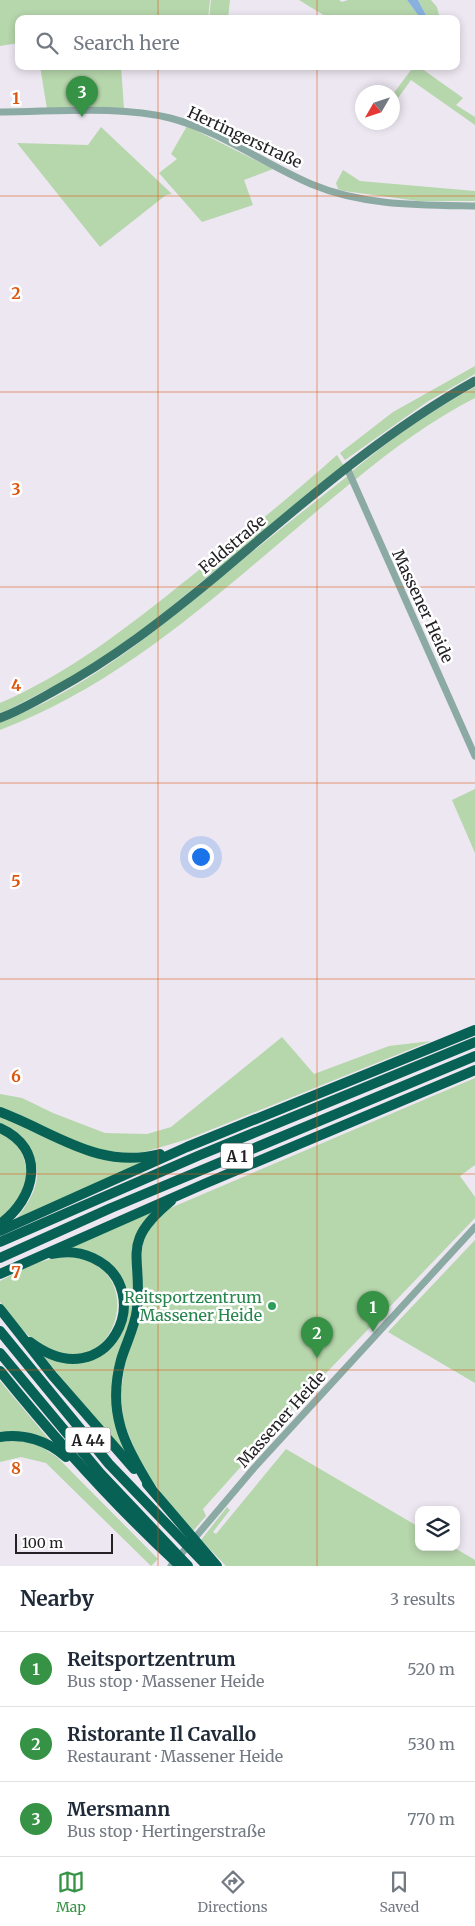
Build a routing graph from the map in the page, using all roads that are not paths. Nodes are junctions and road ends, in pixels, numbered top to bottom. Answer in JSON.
{"nodes":[{"id":1,"x":0,"y":112,"type":"edge"},
{"id":2,"x":475,"y":206,"type":"edge"},
{"id":3,"x":475,"y":381,"type":"edge"},
{"id":4,"x":347,"y":468,"type":"junction"},
{"id":5,"x":0,"y":718,"type":"edge"},
{"id":6,"x":475,"y":756,"type":"edge"},
{"id":7,"x":475,"y":1030,"type":"edge"},
{"id":8,"x":475,"y":1042,"type":"edge"},
{"id":9,"x":475,"y":1056,"type":"edge"},
{"id":10,"x":475,"y":1070,"type":"edge"},
{"id":11,"x":0,"y":1112,"type":"edge"},
{"id":12,"x":0,"y":1128,"type":"edge"},
{"id":13,"x":187,"y":1147,"type":"junction"},
{"id":14,"x":204,"y":1184,"type":"junction"},
{"id":15,"x":0,"y":1224,"type":"edge"},
{"id":16,"x":475,"y":1227,"type":"edge"},
{"id":17,"x":0,"y":1231,"type":"edge"},
{"id":18,"x":0,"y":1242,"type":"edge"},
{"id":19,"x":0,"y":1258,"type":"edge"},
{"id":20,"x":26,"y":1261,"type":"junction"},
{"id":21,"x":0,"y":1274,"type":"edge"},
{"id":22,"x":0,"y":1309,"type":"edge"},
{"id":23,"x":10,"y":1322,"type":"junction"},
{"id":24,"x":0,"y":1331,"type":"edge"},
{"id":25,"x":0,"y":1353,"type":"edge"},
{"id":26,"x":0,"y":1371,"type":"edge"},
{"id":27,"x":0,"y":1437,"type":"edge"},
{"id":28,"x":151,"y":1488,"type":"junction"},
{"id":29,"x":104,"y":1492,"type":"junction"},
{"id":30,"x":186,"y":1539,"type":"junction"},
{"id":31,"x":194,"y":1547,"type":"junction"},
{"id":32,"x":172,"y":1558,"type":"edge"},
{"id":33,"x":182,"y":1565,"type":"edge"},
{"id":34,"x":207,"y":1566,"type":"edge"},
{"id":35,"x":217,"y":1566,"type":"edge"}],
"edges":[{"from":1,"to":2,"type":"street","name":"Hertingerstraße"},
{"from":3,"to":4,"type":"main road","name":"Feldstraße"},
{"from":4,"to":5,"type":"main road","name":"Feldstraße"},
{"from":4,"to":6,"type":"street","name":"Massener Heide"},
{"from":7,"to":13,"type":"highway"},
{"from":8,"to":18,"type":"highway","number":"A 1"},
{"from":9,"to":19,"type":"highway","number":"A 1"},
{"from":10,"to":14,"type":"highway"},
{"from":11,"to":13,"type":"highway"},
{"from":12,"to":15,"type":"highway"},
{"from":13,"to":17,"type":"highway"},
{"from":14,"to":20,"type":"highway"},
{"from":14,"to":28,"type":"highway"},
{"from":16,"to":32,"type":"street","name":"Massener Heide"},
{"from":20,"to":21,"type":"highway"},
{"from":20,"to":23,"type":"highway"},
{"from":22,"to":23,"type":"highway"},
{"from":23,"to":28,"type":"highway"},
{"from":24,"to":30,"type":"highway","number":"A 44"},
{"from":25,"to":32,"type":"highway","number":"A 44"},
{"from":26,"to":29,"type":"highway"},
{"from":27,"to":29,"type":"highway"},
{"from":28,"to":30,"type":"highway"},
{"from":29,"to":32,"type":"highway"},
{"from":30,"to":31,"type":"highway","number":"A 44"},
{"from":31,"to":34,"type":"highway","number":"A 44"},
{"from":31,"to":35,"type":"highway"},
{"from":32,"to":33,"type":"highway","number":"A 44"}]}
